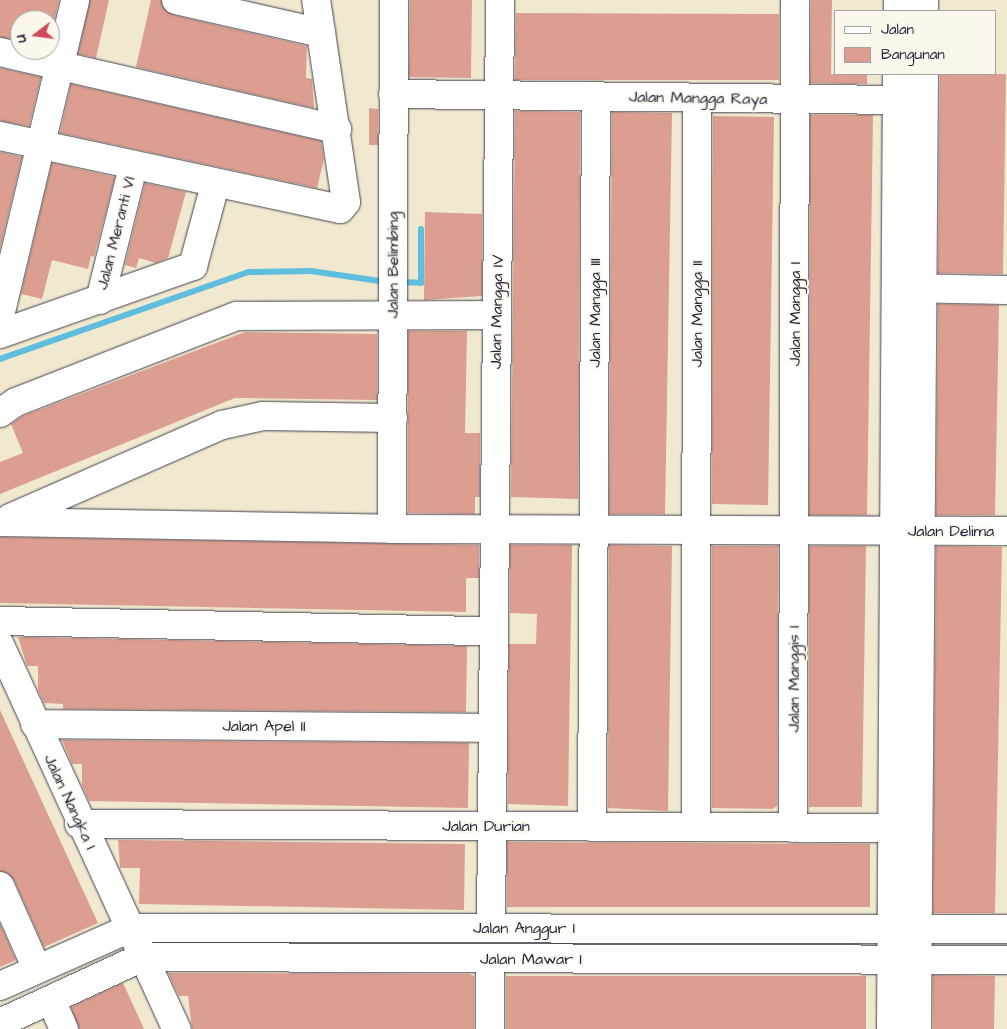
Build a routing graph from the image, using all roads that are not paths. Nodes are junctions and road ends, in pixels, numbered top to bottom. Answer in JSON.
{"nodes":[{"id":1,"x":75,"y":0,"type":"edge"},
{"id":2,"x":176,"y":0,"type":"edge"},
{"id":3,"x":316,"y":0,"type":"edge"},
{"id":4,"x":394,"y":0,"type":"edge"},
{"id":5,"x":500,"y":0,"type":"edge"},
{"id":6,"x":795,"y":0,"type":"edge"},
{"id":7,"x":321,"y":33,"type":"junction"},
{"id":8,"x":0,"y":52,"type":"edge"},
{"id":9,"x":58,"y":66,"type":"junction"},
{"id":10,"x":924,"y":75,"type":"edge"},
{"id":11,"x":897,"y":87,"type":"edge"},
{"id":12,"x":393,"y":94,"type":"junction"},
{"id":13,"x":499,"y":95,"type":"junction"},
{"id":14,"x":596,"y":96,"type":"junction"},
{"id":15,"x":697,"y":98,"type":"junction"},
{"id":16,"x":795,"y":99,"type":"junction"},
{"id":17,"x":337,"y":129,"type":"junction"},
{"id":18,"x":0,"y":136,"type":"edge"},
{"id":19,"x":39,"y":145,"type":"junction"},
{"id":20,"x":133,"y":167,"type":"junction"},
{"id":21,"x":215,"y":185,"type":"junction"},
{"id":22,"x":909,"y":288,"type":"junction"},
{"id":23,"x":1007,"y":290,"type":"edge"},
{"id":24,"x":100,"y":300,"type":"junction"},
{"id":25,"x":393,"y":315,"type":"junction"},
{"id":26,"x":497,"y":315,"type":"junction"},
{"id":27,"x":0,"y":316,"type":"edge"},
{"id":28,"x":0,"y":334,"type":"edge"},
{"id":29,"x":0,"y":413,"type":"edge"},
{"id":30,"x":393,"y":418,"type":"junction"},
{"id":31,"x":1,"y":522,"type":"edge"},
{"id":32,"x":392,"y":529,"type":"junction"},
{"id":33,"x":495,"y":530,"type":"junction"},
{"id":34,"x":594,"y":530,"type":"junction"},
{"id":35,"x":697,"y":530,"type":"junction"},
{"id":36,"x":794,"y":530,"type":"junction"},
{"id":37,"x":907,"y":530,"type":"junction"},
{"id":38,"x":1007,"y":531,"type":"edge"},
{"id":39,"x":0,"y":621,"type":"edge"},
{"id":40,"x":494,"y":631,"type":"junction"},
{"id":41,"x":0,"y":645,"type":"edge"},
{"id":42,"x":35,"y":724,"type":"junction"},
{"id":43,"x":492,"y":728,"type":"junction"},
{"id":44,"x":80,"y":824,"type":"junction"},
{"id":45,"x":492,"y":826,"type":"junction"},
{"id":46,"x":592,"y":827,"type":"junction"},
{"id":47,"x":696,"y":827,"type":"junction"},
{"id":48,"x":793,"y":828,"type":"junction"},
{"id":49,"x":892,"y":828,"type":"junction"},
{"id":50,"x":0,"y":886,"type":"edge"},
{"id":51,"x":131,"y":928,"type":"junction"},
{"id":52,"x":491,"y":928,"type":"junction"},
{"id":53,"x":905,"y":929,"type":"junction"},
{"id":54,"x":1007,"y":929,"type":"edge"},
{"id":55,"x":143,"y":958,"type":"junction"},
{"id":56,"x":490,"y":958,"type":"junction"},
{"id":57,"x":905,"y":960,"type":"junction"},
{"id":58,"x":1007,"y":960,"type":"edge"},
{"id":59,"x":37,"y":969,"type":"junction"},
{"id":60,"x":0,"y":986,"type":"edge"},
{"id":61,"x":51,"y":1000,"type":"junction"},
{"id":62,"x":0,"y":1023,"type":"edge"},
{"id":63,"x":64,"y":1029,"type":"edge"},
{"id":64,"x":177,"y":1029,"type":"edge"},
{"id":65,"x":490,"y":1029,"type":"edge"},
{"id":66,"x":891,"y":1029,"type":"edge"},
{"id":67,"x":917,"y":1029,"type":"edge"}],
"edges":[{"from":1,"to":9,"type":"street"},
{"from":2,"to":7,"type":"street"},
{"from":3,"to":7,"type":"street"},
{"from":4,"to":12,"type":"street","name":"Jalan Belimbing"},
{"from":5,"to":13,"type":"street","name":"Jalan Mangga IV"},
{"from":6,"to":16,"type":"street","name":"Jalan Mangga I"},
{"from":7,"to":17,"type":"street"},
{"from":8,"to":9,"type":"street"},
{"from":9,"to":17,"type":"street"},
{"from":9,"to":19,"type":"street"},
{"from":10,"to":22,"type":"street"},
{"from":11,"to":16,"type":"street","name":"Jalan Mangga Raya"},
{"from":11,"to":22,"type":"street"},
{"from":12,"to":13,"type":"street","name":"Jalan Mangga Raya"},
{"from":12,"to":25,"type":"street","name":"Jalan Belimbing"},
{"from":13,"to":14,"type":"street","name":"Jalan Mangga Raya"},
{"from":13,"to":26,"type":"street","name":"Jalan Mangga IV"},
{"from":14,"to":15,"type":"street","name":"Jalan Mangga Raya"},
{"from":14,"to":34,"type":"street","name":"Jalan Mangga III"},
{"from":15,"to":16,"type":"street","name":"Jalan Mangga Raya"},
{"from":15,"to":35,"type":"street","name":"Jalan Mangga II"},
{"from":16,"to":36,"type":"street","name":"Jalan Mangga I"},
{"from":17,"to":21,"type":"street"},
{"from":18,"to":19,"type":"street"},
{"from":19,"to":20,"type":"street"},
{"from":19,"to":27,"type":"street"},
{"from":20,"to":21,"type":"street"},
{"from":20,"to":24,"type":"street","name":"Jalan Meranti VI"},
{"from":21,"to":24,"type":"street"},
{"from":22,"to":23,"type":"street"},
{"from":22,"to":37,"type":"street"},
{"from":24,"to":28,"type":"street"},
{"from":25,"to":26,"type":"street"},
{"from":25,"to":29,"type":"street"},
{"from":25,"to":30,"type":"street","name":"Jalan Belimbing"},
{"from":26,"to":33,"type":"street","name":"Jalan Mangga IV"},
{"from":30,"to":31,"type":"street"},
{"from":30,"to":32,"type":"street","name":"Jalan Belimbing"},
{"from":31,"to":32,"type":"street","name":"Jalan Delima"},
{"from":32,"to":33,"type":"street","name":"Jalan Delima"},
{"from":33,"to":34,"type":"street","name":"Jalan Delima"},
{"from":33,"to":40,"type":"street","name":"Jalan Mangga IV"},
{"from":34,"to":35,"type":"street","name":"Jalan Delima"},
{"from":34,"to":46,"type":"street","name":"Jalan Mangga III"},
{"from":35,"to":36,"type":"street","name":"Jalan Delima"},
{"from":35,"to":47,"type":"street","name":"Jalan Mangga II"},
{"from":36,"to":37,"type":"street","name":"Jalan Delima"},
{"from":36,"to":48,"type":"street","name":"Jalan Manggis I"},
{"from":37,"to":38,"type":"street","name":"Jalan Delima"},
{"from":37,"to":49,"type":"street"},
{"from":37,"to":53,"type":"street"},
{"from":39,"to":40,"type":"street"},
{"from":40,"to":43,"type":"street","name":"Jalan Mangga IV"},
{"from":41,"to":42,"type":"street","name":"Jalan Nangka I"},
{"from":42,"to":43,"type":"street","name":"Jalan Apel II"},
{"from":42,"to":44,"type":"street","name":"Jalan Nangka I"},
{"from":43,"to":45,"type":"street","name":"Jalan Mangga IV"},
{"from":44,"to":45,"type":"street","name":"Jalan Durian"},
{"from":44,"to":51,"type":"street","name":"Jalan Nangka I"},
{"from":45,"to":46,"type":"street","name":"Jalan Durian"},
{"from":45,"to":52,"type":"street","name":"Jalan Mangga IV"},
{"from":46,"to":47,"type":"street","name":"Jalan Durian"},
{"from":47,"to":48,"type":"street","name":"Jalan Durian"},
{"from":48,"to":49,"type":"street","name":"Jalan Durian"},
{"from":49,"to":53,"type":"street"},
{"from":50,"to":59,"type":"street"},
{"from":51,"to":52,"type":"street","name":"Jalan Anggur I"},
{"from":51,"to":55,"type":"street","name":"Jalan Nangka I"},
{"from":51,"to":59,"type":"street"},
{"from":52,"to":53,"type":"street","name":"Jalan Anggur I"},
{"from":53,"to":54,"type":"street","name":"Jalan Anggur I"},
{"from":53,"to":57,"type":"street"},
{"from":55,"to":56,"type":"street","name":"Jalan Mawar I"},
{"from":55,"to":61,"type":"street"},
{"from":55,"to":64,"type":"street","name":"Jalan Nangka I"},
{"from":56,"to":57,"type":"street","name":"Jalan Mawar I"},
{"from":56,"to":65,"type":"street"},
{"from":57,"to":58,"type":"street","name":"Jalan Mawar I"},
{"from":57,"to":66,"type":"street"},
{"from":57,"to":67,"type":"street"},
{"from":59,"to":60,"type":"street"},
{"from":61,"to":62,"type":"street"},
{"from":61,"to":63,"type":"street"}]}
